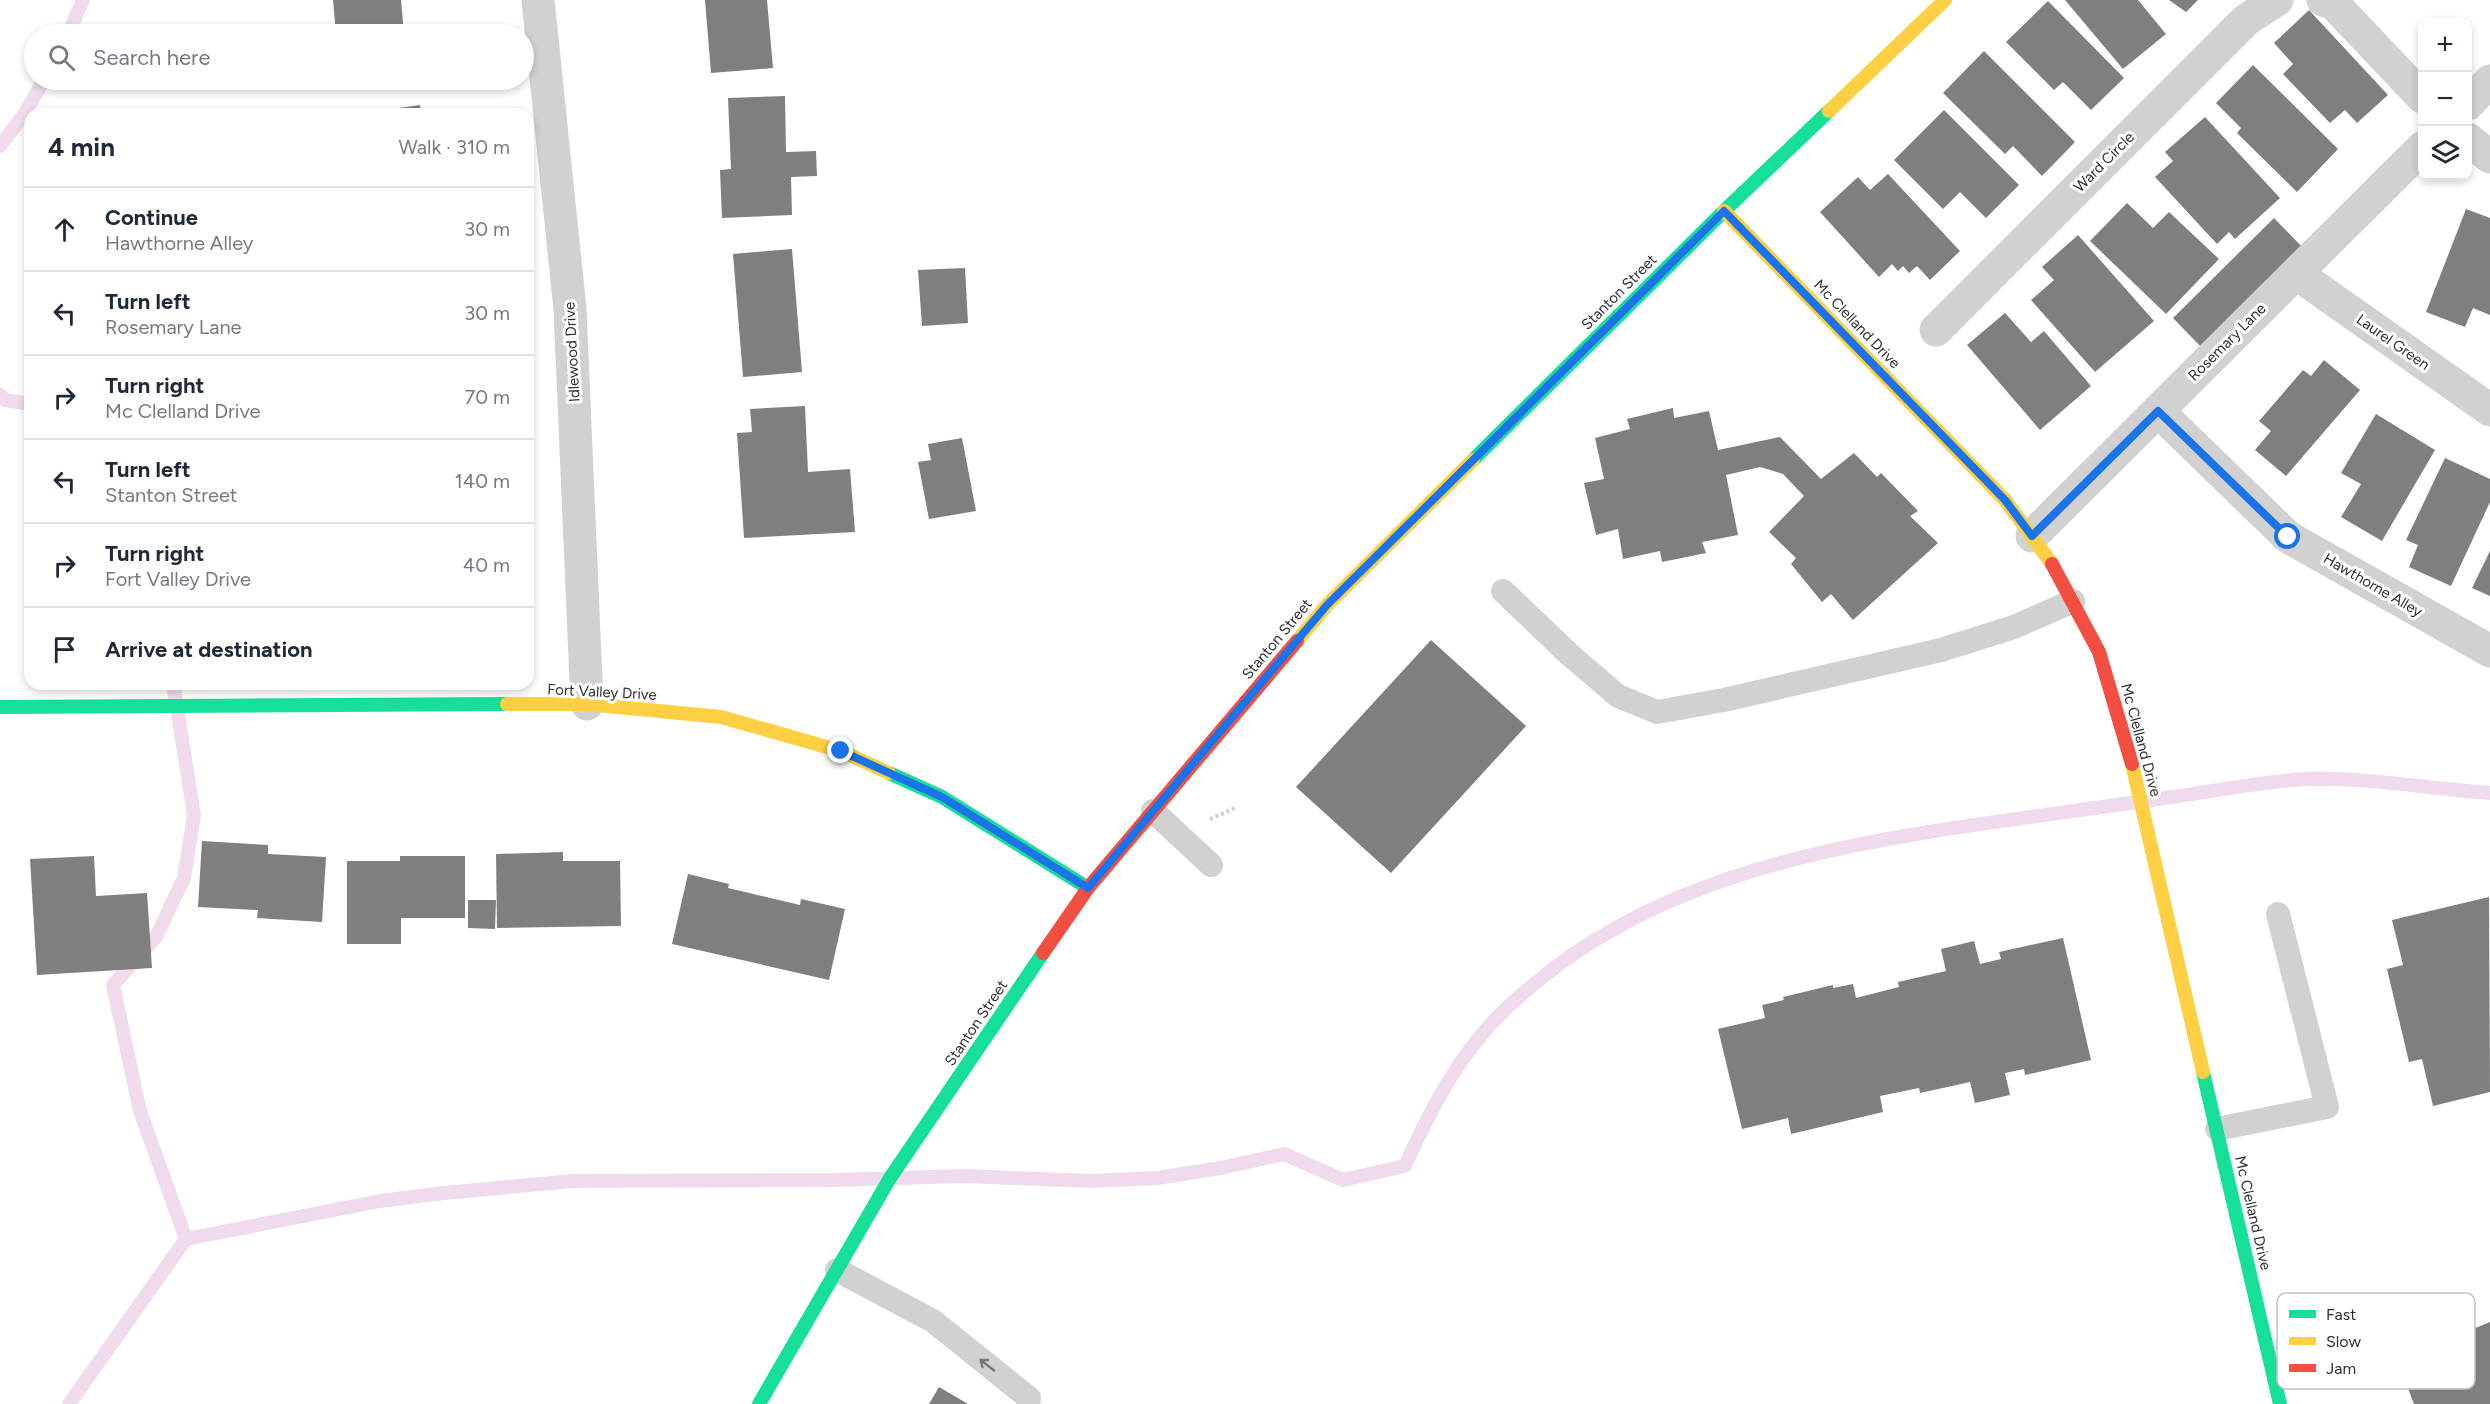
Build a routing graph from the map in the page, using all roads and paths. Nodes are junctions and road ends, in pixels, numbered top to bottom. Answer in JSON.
{"nodes":[{"id":1,"x":538,"y":0,"type":"edge"},
{"id":2,"x":1945,"y":0,"type":"edge"},
{"id":3,"x":2277,"y":0,"type":"edge"},
{"id":4,"x":2323,"y":0,"type":"edge"},
{"id":5,"x":2490,"y":81,"type":"edge"},
{"id":6,"x":2418,"y":93,"type":"edge"},
{"id":7,"x":2472,"y":100,"type":"edge"},
{"id":8,"x":2472,"y":142,"type":"edge"},
{"id":9,"x":2418,"y":152,"type":"edge"},
{"id":10,"x":2490,"y":157,"type":"edge"},
{"id":11,"x":1724,"y":211,"type":"junction"},
{"id":12,"x":2297,"y":274,"type":"junction"},
{"id":13,"x":1936,"y":330,"type":"dead end"},
{"id":14,"x":2490,"y":410,"type":"edge"},
{"id":15,"x":2158,"y":411,"type":"junction"},
{"id":16,"x":2032,"y":536,"type":"junction"},
{"id":17,"x":1503,"y":591,"type":"dead end"},
{"id":18,"x":2073,"y":602,"type":"junction"},
{"id":19,"x":2490,"y":651,"type":"edge"},
{"id":20,"x":587,"y":704,"type":"junction"},
{"id":21,"x":0,"y":707,"type":"edge"},
{"id":22,"x":1153,"y":811,"type":"junction"},
{"id":23,"x":1211,"y":865,"type":"dead end"},
{"id":24,"x":1088,"y":888,"type":"junction"},
{"id":25,"x":2278,"y":914,"type":"dead end"},
{"id":26,"x":2217,"y":1129,"type":"junction"},
{"id":27,"x":837,"y":1270,"type":"junction"},
{"id":28,"x":759,"y":1404,"type":"edge"},
{"id":29,"x":1028,"y":1404,"type":"edge"},
{"id":30,"x":2280,"y":1404,"type":"edge"}],
"edges":[{"from":1,"to":20,"type":"street","name":"Idlewood Drive"},
{"from":2,"to":11,"type":"street","name":"Stanton Street"},
{"from":3,"to":13,"type":"street","name":"Ward Circle"},
{"from":4,"to":6,"type":"street"},
{"from":5,"to":7,"type":"street"},
{"from":8,"to":10,"type":"street"},
{"from":9,"to":12,"type":"street","name":"Rosemary Lane"},
{"from":11,"to":16,"type":"street","name":"Mc Clelland Drive"},
{"from":11,"to":22,"type":"street","name":"Stanton Street"},
{"from":12,"to":14,"type":"street","name":"Laurel Green"},
{"from":12,"to":15,"type":"street","name":"Rosemary Lane"},
{"from":15,"to":16,"type":"street","name":"Rosemary Lane"},
{"from":15,"to":19,"type":"street","name":"Hawthorne Alley"},
{"from":16,"to":18,"type":"street","name":"Mc Clelland Drive"},
{"from":17,"to":18,"type":"lane"},
{"from":18,"to":26,"type":"street","name":"Mc Clelland Drive"},
{"from":20,"to":21,"type":"street","name":"Fort Valley Drive"},
{"from":20,"to":24,"type":"street","name":"Fort Valley Drive"},
{"from":22,"to":23,"type":"lane"},
{"from":22,"to":24,"type":"street","name":"Stanton Street"},
{"from":24,"to":27,"type":"street","name":"Stanton Street"},
{"from":25,"to":26,"type":"lane"},
{"from":26,"to":30,"type":"street","name":"Mc Clelland Drive"},
{"from":27,"to":28,"type":"street","name":"Stanton Street"},
{"from":29,"to":27,"type":"lane","one_way":true}]}
